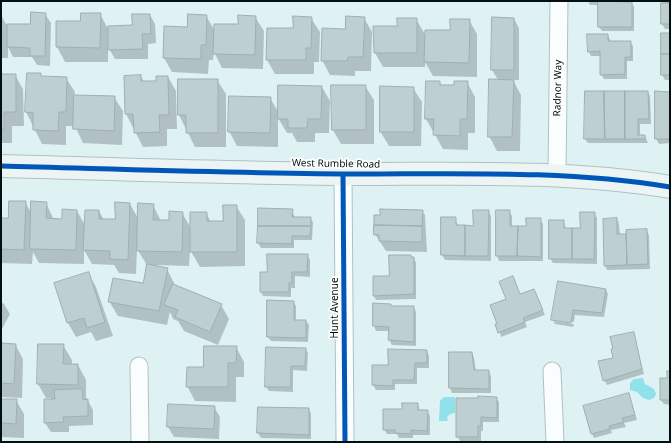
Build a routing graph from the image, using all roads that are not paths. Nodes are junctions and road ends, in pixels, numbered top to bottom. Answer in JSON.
{"nodes":[{"id":1,"x":560,"y":1,"type":"edge"},
{"id":2,"x":1,"y":166,"type":"edge"},
{"id":3,"x":343,"y":174,"type":"junction"},
{"id":4,"x":557,"y":175,"type":"junction"},
{"id":5,"x":670,"y":187,"type":"edge"},
{"id":6,"x":139,"y":366,"type":"dead end"},
{"id":7,"x":552,"y":371,"type":"dead end"},
{"id":8,"x":140,"y":442,"type":"edge"},
{"id":9,"x":345,"y":442,"type":"edge"},
{"id":10,"x":555,"y":442,"type":"edge"}],
"edges":[{"from":1,"to":4,"type":"street","name":"Radnor Way"},
{"from":2,"to":3,"type":"street","name":"West Rumble Road"},
{"from":3,"to":4,"type":"street","name":"West Rumble Road"},
{"from":3,"to":9,"type":"street","name":"Hunt Avenue"},
{"from":4,"to":5,"type":"street","name":"West Rumble Road"},
{"from":6,"to":8,"type":"street"},
{"from":7,"to":10,"type":"street"}]}
